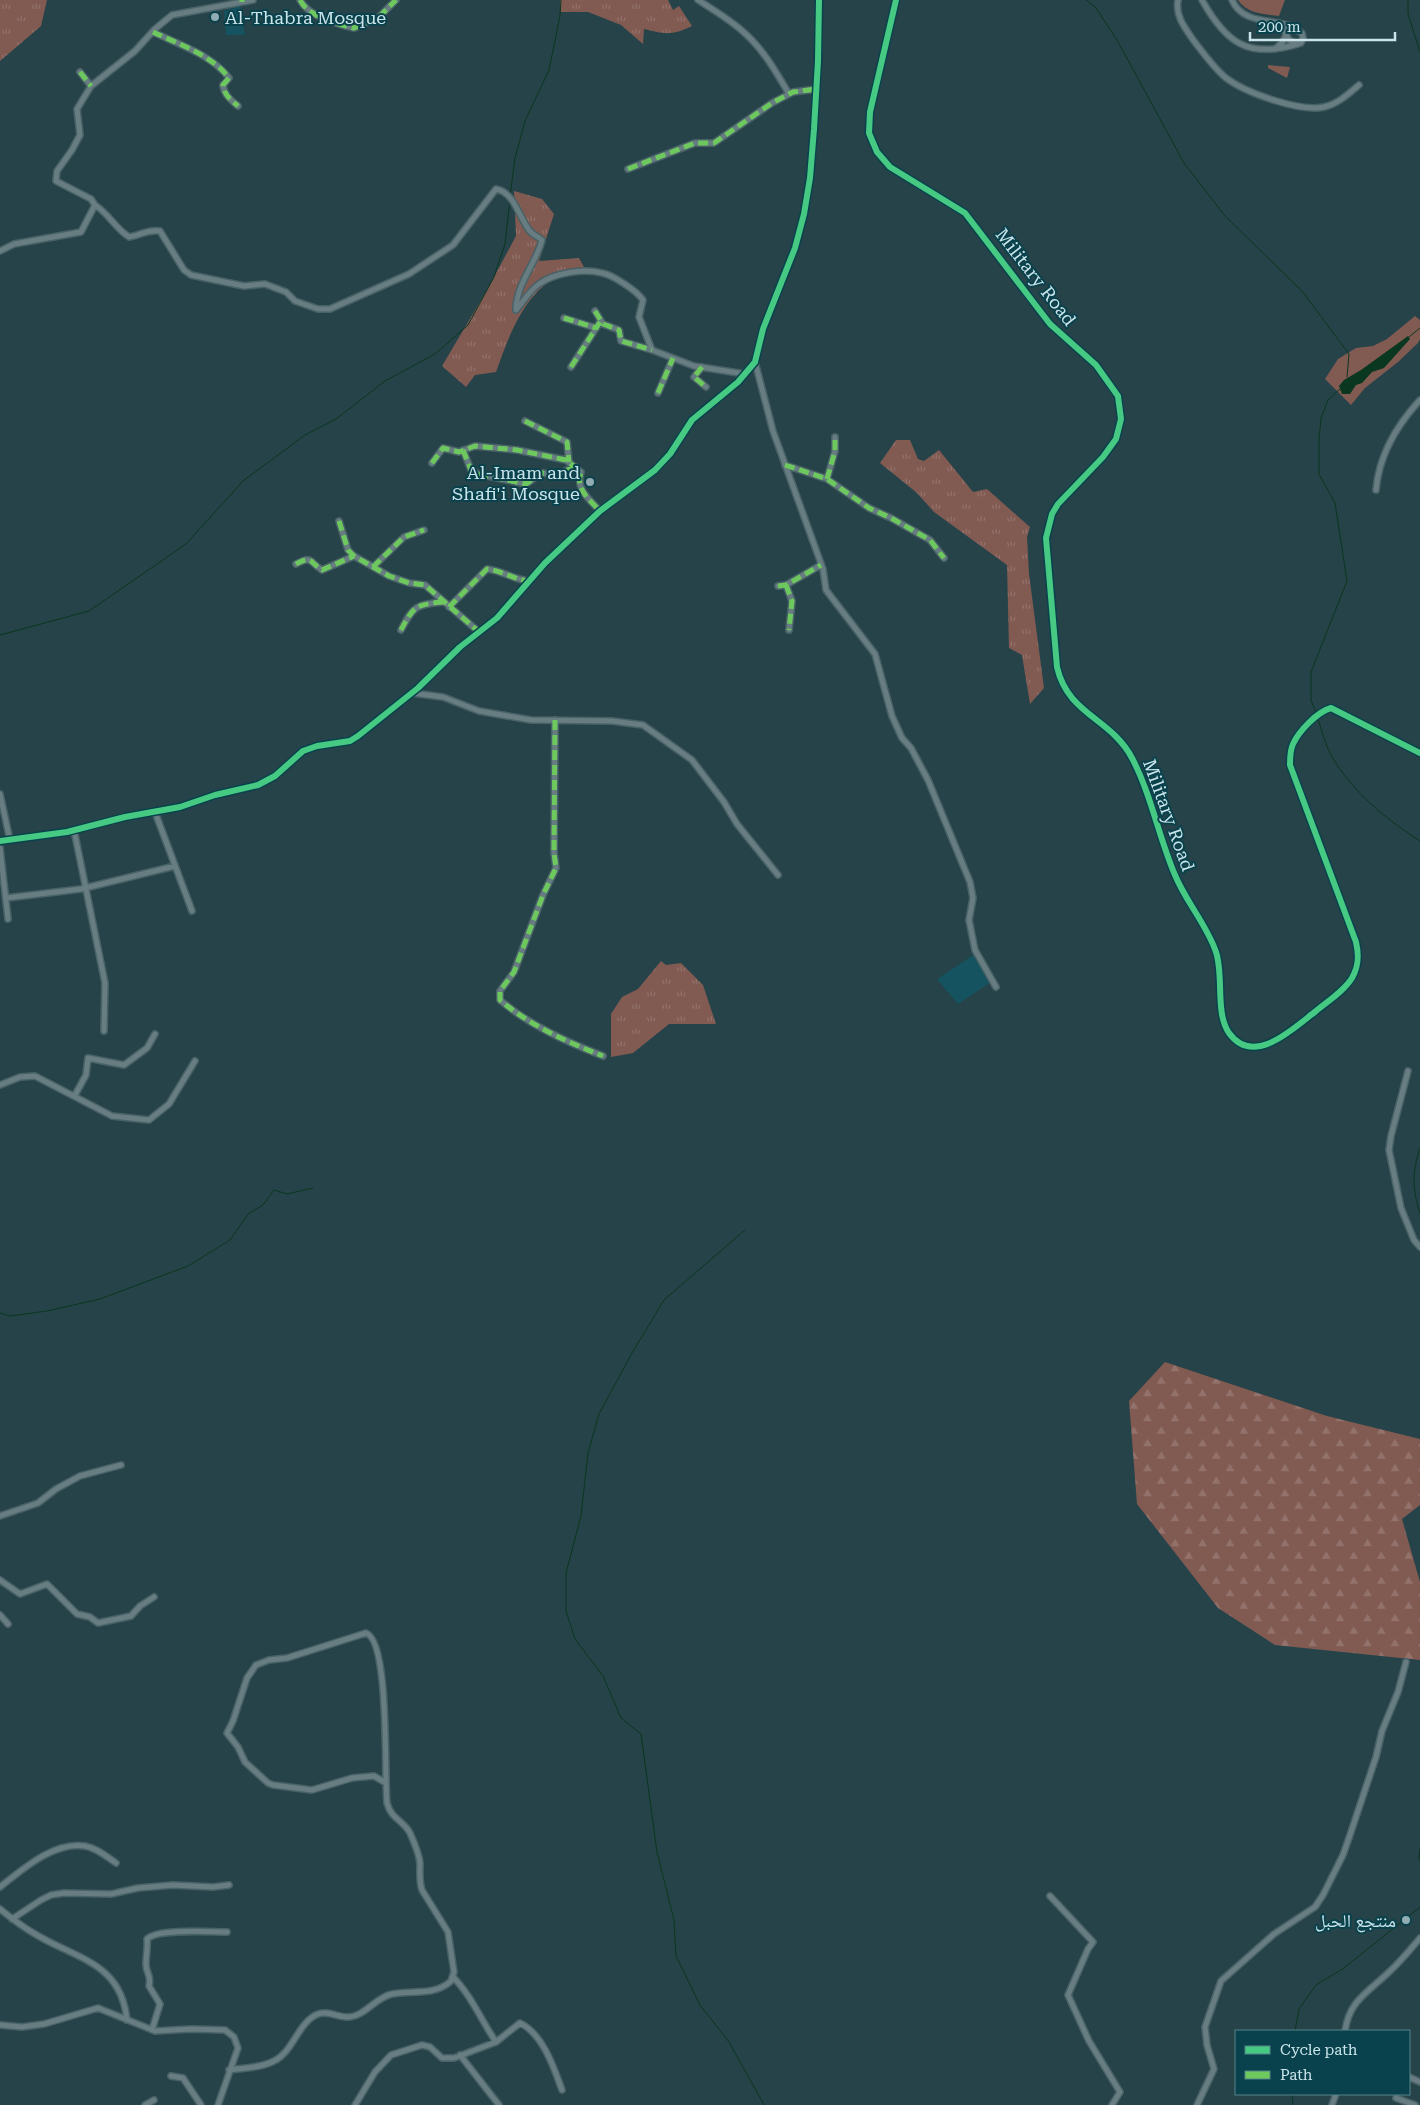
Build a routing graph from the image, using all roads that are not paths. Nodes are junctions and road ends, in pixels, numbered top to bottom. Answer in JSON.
{"nodes":[{"id":1,"x":254,"y":0,"type":"edge"},
{"id":2,"x":300,"y":0,"type":"edge"},
{"id":3,"x":396,"y":0,"type":"edge"},
{"id":4,"x":698,"y":0,"type":"edge"},
{"id":5,"x":819,"y":0,"type":"edge"},
{"id":6,"x":896,"y":0,"type":"edge"},
{"id":7,"x":1178,"y":0,"type":"edge"},
{"id":8,"x":1202,"y":0,"type":"edge"},
{"id":9,"x":1232,"y":0,"type":"edge"},
{"id":10,"x":242,"y":1,"type":"edge"},
{"id":11,"x":1265,"y":21,"type":"junction"},
{"id":12,"x":1291,"y":26,"type":"junction"},
{"id":13,"x":153,"y":32,"type":"junction"},
{"id":14,"x":1285,"y":34,"type":"junction"},
{"id":15,"x":1298,"y":44,"type":"junction"},
{"id":16,"x":1268,"y":51,"type":"junction"},
{"id":17,"x":80,"y":72,"type":"dead end"},
{"id":18,"x":1359,"y":85,"type":"dead end"},
{"id":19,"x":91,"y":86,"type":"junction"},
{"id":20,"x":817,"y":89,"type":"junction"},
{"id":21,"x":789,"y":94,"type":"junction"},
{"id":22,"x":238,"y":106,"type":"dead end"},
{"id":23,"x":628,"y":169,"type":"dead end"},
{"id":24,"x":95,"y":205,"type":"junction"},
{"id":25,"x":0,"y":251,"type":"edge"},
{"id":26,"x":595,"y":311,"type":"dead end"},
{"id":27,"x":564,"y":318,"type":"dead end"},
{"id":28,"x":600,"y":322,"type":"junction"},
{"id":29,"x":596,"y":328,"type":"junction"},
{"id":30,"x":652,"y":350,"type":"junction"},
{"id":31,"x":673,"y":358,"type":"junction"},
{"id":32,"x":755,"y":362,"type":"junction"},
{"id":33,"x":571,"y":367,"type":"dead end"},
{"id":34,"x":702,"y":367,"type":"junction"},
{"id":35,"x":745,"y":374,"type":"junction"},
{"id":36,"x":706,"y":387,"type":"dead end"},
{"id":37,"x":658,"y":393,"type":"dead end"},
{"id":38,"x":1420,"y":400,"type":"edge"},
{"id":39,"x":525,"y":421,"type":"dead end"},
{"id":40,"x":836,"y":437,"type":"dead end"},
{"id":41,"x":463,"y":450,"type":"junction"},
{"id":42,"x":569,"y":462,"type":"junction"},
{"id":43,"x":432,"y":463,"type":"dead end"},
{"id":44,"x":785,"y":465,"type":"junction"},
{"id":45,"x":575,"y":467,"type":"junction"},
{"id":46,"x":827,"y":479,"type":"junction"},
{"id":47,"x":1376,"y":490,"type":"dead end"},
{"id":48,"x":600,"y":511,"type":"junction"},
{"id":49,"x":339,"y":521,"type":"dead end"},
{"id":50,"x":424,"y":530,"type":"dead end"},
{"id":51,"x":354,"y":556,"type":"junction"},
{"id":52,"x":944,"y":558,"type":"dead end"},
{"id":53,"x":296,"y":564,"type":"dead end"},
{"id":54,"x":821,"y":565,"type":"junction"},
{"id":55,"x":373,"y":567,"type":"junction"},
{"id":56,"x":529,"y":581,"type":"junction"},
{"id":57,"x":786,"y":585,"type":"junction"},
{"id":58,"x":778,"y":586,"type":"dead end"},
{"id":59,"x":444,"y":602,"type":"junction"},
{"id":60,"x":449,"y":607,"type":"junction"},
{"id":61,"x":401,"y":630,"type":"dead end"},
{"id":62,"x":789,"y":630,"type":"dead end"},
{"id":63,"x":479,"y":632,"type":"junction"},
{"id":64,"x":412,"y":693,"type":"junction"},
{"id":65,"x":555,"y":720,"type":"junction"},
{"id":66,"x":1420,"y":753,"type":"edge"},
{"id":67,"x":0,"y":794,"type":"edge"},
{"id":68,"x":155,"y":812,"type":"junction"},
{"id":69,"x":74,"y":830,"type":"junction"},
{"id":70,"x":10,"y":840,"type":"junction"},
{"id":71,"x":0,"y":841,"type":"edge"},
{"id":72,"x":0,"y":848,"type":"edge"},
{"id":73,"x":175,"y":866,"type":"junction"},
{"id":74,"x":778,"y":875,"type":"dead end"},
{"id":75,"x":84,"y":888,"type":"junction"},
{"id":76,"x":6,"y":898,"type":"junction"},
{"id":77,"x":192,"y":911,"type":"dead end"},
{"id":78,"x":8,"y":919,"type":"dead end"},
{"id":79,"x":996,"y":987,"type":"dead end"},
{"id":80,"x":104,"y":1031,"type":"dead end"},
{"id":81,"x":155,"y":1034,"type":"dead end"},
{"id":82,"x":603,"y":1056,"type":"dead end"},
{"id":83,"x":195,"y":1061,"type":"dead end"},
{"id":84,"x":1408,"y":1071,"type":"dead end"},
{"id":85,"x":0,"y":1085,"type":"edge"},
{"id":86,"x":75,"y":1095,"type":"junction"},
{"id":87,"x":1420,"y":1247,"type":"edge"},
{"id":88,"x":121,"y":1465,"type":"dead end"},
{"id":89,"x":0,"y":1516,"type":"edge"},
{"id":90,"x":0,"y":1580,"type":"edge"},
{"id":91,"x":154,"y":1597,"type":"dead end"},
{"id":92,"x":0,"y":1615,"type":"edge"},
{"id":93,"x":8,"y":1624,"type":"dead end"},
{"id":94,"x":1406,"y":1662,"type":"dead end"},
{"id":95,"x":386,"y":1783,"type":"junction"},
{"id":96,"x":116,"y":1863,"type":"dead end"},
{"id":97,"x":229,"y":1885,"type":"dead end"},
{"id":98,"x":0,"y":1887,"type":"edge"},
{"id":99,"x":1050,"y":1896,"type":"dead end"},
{"id":100,"x":0,"y":1909,"type":"edge"},
{"id":101,"x":12,"y":1919,"type":"junction"},
{"id":102,"x":227,"y":1932,"type":"dead end"},
{"id":103,"x":1420,"y":1938,"type":"edge"},
{"id":104,"x":453,"y":1977,"type":"junction"},
{"id":105,"x":128,"y":2020,"type":"junction"},
{"id":106,"x":0,"y":2025,"type":"edge"},
{"id":107,"x":152,"y":2030,"type":"junction"},
{"id":108,"x":1345,"y":2030,"type":"edge"},
{"id":109,"x":496,"y":2042,"type":"junction"},
{"id":110,"x":460,"y":2055,"type":"junction"},
{"id":111,"x":229,"y":2070,"type":"junction"},
{"id":112,"x":171,"y":2076,"type":"dead end"},
{"id":113,"x":562,"y":2090,"type":"dead end"},
{"id":114,"x":1396,"y":2098,"type":"dead end"},
{"id":115,"x":154,"y":2100,"type":"dead end"},
{"id":116,"x":144,"y":2105,"type":"edge"},
{"id":117,"x":201,"y":2105,"type":"edge"},
{"id":118,"x":218,"y":2105,"type":"edge"},
{"id":119,"x":355,"y":2105,"type":"edge"},
{"id":120,"x":499,"y":2105,"type":"edge"},
{"id":121,"x":1112,"y":2105,"type":"edge"},
{"id":122,"x":1197,"y":2105,"type":"edge"},
{"id":123,"x":1415,"y":2105,"type":"edge"}],
"edges":[{"from":1,"to":10,"type":"street"},
{"from":2,"to":3,"type":"street"},
{"from":4,"to":21,"type":"street"},
{"from":5,"to":20,"type":"street"},
{"from":6,"to":66,"type":"street","name":"Military Road"},
{"from":7,"to":18,"type":"street"},
{"from":8,"to":16,"type":"street"},
{"from":9,"to":11,"type":"street"},
{"from":10,"to":13,"type":"street"},
{"from":11,"to":12,"type":"street"},
{"from":11,"to":14,"type":"street"},
{"from":12,"to":14,"type":"street"},
{"from":12,"to":15,"type":"street"},
{"from":13,"to":19,"type":"street"},
{"from":13,"to":22,"type":"street"},
{"from":14,"to":15,"type":"street"},
{"from":14,"to":16,"type":"street"},
{"from":15,"to":16,"type":"street"},
{"from":17,"to":19,"type":"street"},
{"from":19,"to":24,"type":"street"},
{"from":20,"to":21,"type":"street"},
{"from":20,"to":32,"type":"street"},
{"from":21,"to":23,"type":"street"},
{"from":24,"to":25,"type":"street"},
{"from":24,"to":30,"type":"street"},
{"from":26,"to":28,"type":"street"},
{"from":27,"to":29,"type":"street"},
{"from":28,"to":29,"type":"street"},
{"from":28,"to":30,"type":"street"},
{"from":29,"to":33,"type":"street"},
{"from":30,"to":31,"type":"street"},
{"from":31,"to":34,"type":"street"},
{"from":31,"to":37,"type":"street"},
{"from":32,"to":35,"type":"street"},
{"from":32,"to":44,"type":"street"},
{"from":34,"to":35,"type":"street"},
{"from":34,"to":36,"type":"street"},
{"from":35,"to":48,"type":"street"},
{"from":38,"to":47,"type":"street"},
{"from":39,"to":42,"type":"street"},
{"from":40,"to":46,"type":"street"},
{"from":41,"to":42,"type":"street"},
{"from":41,"to":43,"type":"street"},
{"from":41,"to":45,"type":"street"},
{"from":42,"to":45,"type":"street"},
{"from":44,"to":46,"type":"street"},
{"from":44,"to":54,"type":"street"},
{"from":45,"to":48,"type":"street"},
{"from":46,"to":52,"type":"street"},
{"from":48,"to":56,"type":"street"},
{"from":49,"to":51,"type":"street"},
{"from":50,"to":55,"type":"street"},
{"from":51,"to":53,"type":"street"},
{"from":51,"to":55,"type":"street"},
{"from":54,"to":57,"type":"street"},
{"from":54,"to":79,"type":"street"},
{"from":55,"to":59,"type":"street"},
{"from":56,"to":60,"type":"street"},
{"from":56,"to":63,"type":"street"},
{"from":57,"to":58,"type":"street"},
{"from":57,"to":62,"type":"street"},
{"from":59,"to":60,"type":"street"},
{"from":59,"to":61,"type":"street"},
{"from":60,"to":63,"type":"street"},
{"from":63,"to":64,"type":"street"},
{"from":64,"to":65,"type":"street"},
{"from":64,"to":68,"type":"street"},
{"from":65,"to":74,"type":"street"},
{"from":65,"to":82,"type":"street"},
{"from":67,"to":70,"type":"street"},
{"from":68,"to":69,"type":"street"},
{"from":68,"to":73,"type":"street"},
{"from":69,"to":70,"type":"street"},
{"from":69,"to":75,"type":"street"},
{"from":70,"to":71,"type":"street"},
{"from":72,"to":76,"type":"street"},
{"from":73,"to":75,"type":"street"},
{"from":73,"to":77,"type":"street"},
{"from":75,"to":76,"type":"street"},
{"from":75,"to":80,"type":"street"},
{"from":76,"to":78,"type":"street"},
{"from":81,"to":86,"type":"street"},
{"from":83,"to":86,"type":"street"},
{"from":84,"to":87,"type":"street"},
{"from":85,"to":86,"type":"street"},
{"from":88,"to":89,"type":"street"},
{"from":90,"to":91,"type":"street"},
{"from":92,"to":93,"type":"street"},
{"from":94,"to":122,"type":"street"},
{"from":95,"to":95,"type":"street"},
{"from":95,"to":104,"type":"street"},
{"from":96,"to":98,"type":"street"},
{"from":97,"to":101,"type":"street"},
{"from":99,"to":121,"type":"street"},
{"from":100,"to":101,"type":"street"},
{"from":101,"to":105,"type":"street"},
{"from":102,"to":107,"type":"street"},
{"from":103,"to":108,"type":"street"},
{"from":104,"to":109,"type":"street"},
{"from":104,"to":111,"type":"street"},
{"from":105,"to":106,"type":"street"},
{"from":105,"to":107,"type":"street"},
{"from":107,"to":111,"type":"street"},
{"from":109,"to":110,"type":"street"},
{"from":109,"to":113,"type":"street"},
{"from":110,"to":119,"type":"street"},
{"from":110,"to":120,"type":"street"},
{"from":111,"to":118,"type":"street"},
{"from":112,"to":117,"type":"street"},
{"from":114,"to":123,"type":"street"},
{"from":115,"to":116,"type":"street"}]}
